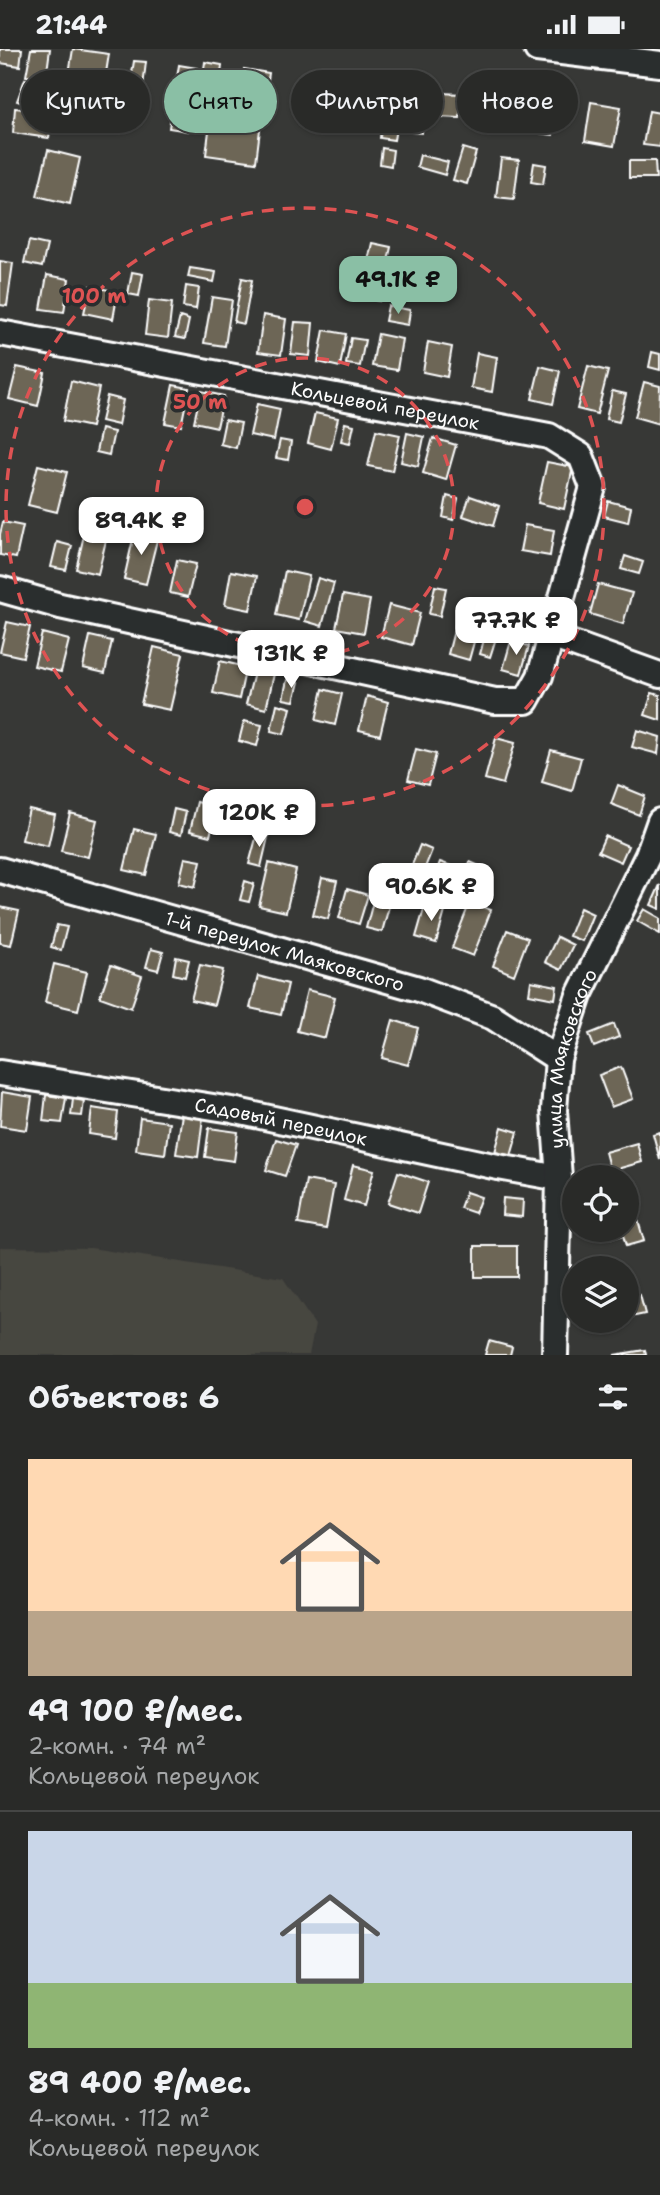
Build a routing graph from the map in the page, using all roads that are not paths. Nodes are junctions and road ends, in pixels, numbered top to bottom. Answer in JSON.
{"nodes":[{"id":1,"x":537,"y":49,"type":"edge"},
{"id":2,"x":660,"y":64,"type":"edge"},
{"id":3,"x":0,"y":333,"type":"edge"},
{"id":4,"x":0,"y":589,"type":"edge"},
{"id":5,"x":551,"y":636,"type":"junction"},
{"id":6,"x":660,"y":675,"type":"edge"},
{"id":7,"x":660,"y":821,"type":"edge"},
{"id":8,"x":0,"y":870,"type":"edge"},
{"id":9,"x":558,"y":1059,"type":"junction"},
{"id":10,"x":0,"y":1073,"type":"edge"},
{"id":11,"x":559,"y":1178,"type":"junction"},
{"id":12,"x":555,"y":1355,"type":"edge"}],
"edges":[{"from":1,"to":2,"type":"street"},
{"from":3,"to":5,"type":"street","name":"Кольцевой переулок"},
{"from":4,"to":5,"type":"street","name":"Кольцевой переулок"},
{"from":5,"to":6,"type":"street"},
{"from":7,"to":9,"type":"street","name":"улица Маяковского"},
{"from":8,"to":9,"type":"street","name":"1-й переулок Маяковского"},
{"from":9,"to":11,"type":"street","name":"улица Маяковского"},
{"from":10,"to":11,"type":"street","name":"Садовый переулок"},
{"from":11,"to":12,"type":"street","name":"улица Маяковского"}]}
